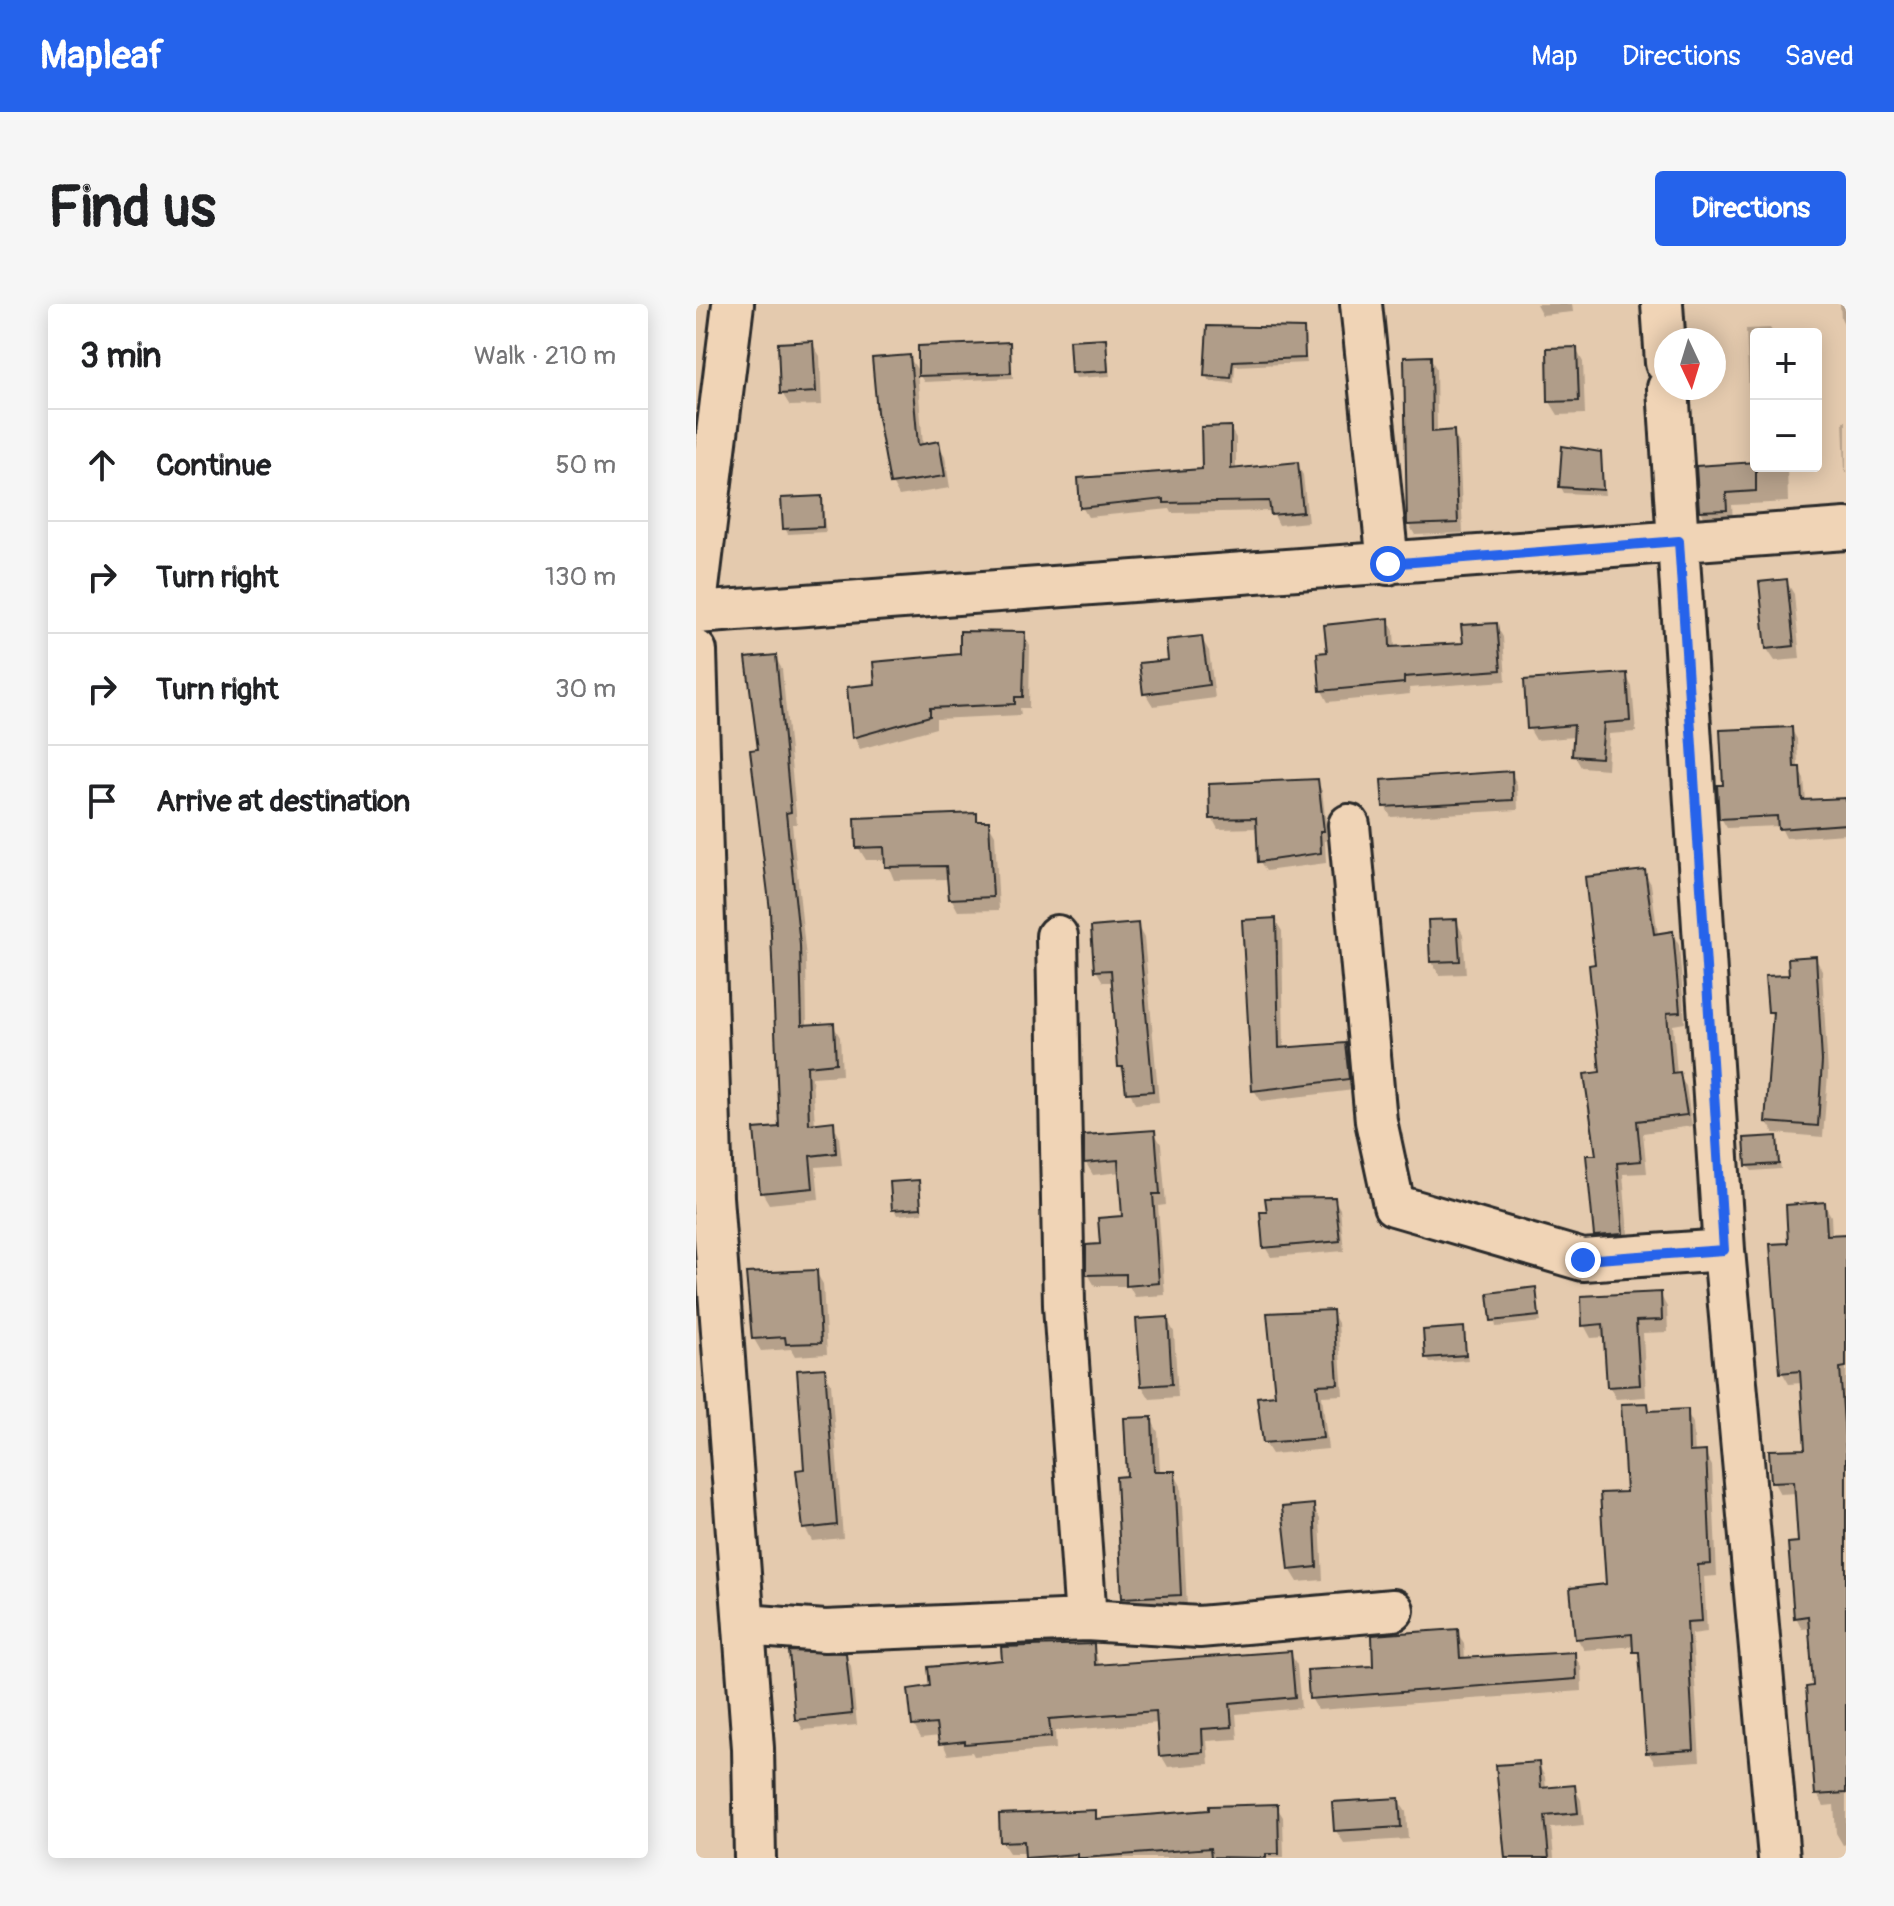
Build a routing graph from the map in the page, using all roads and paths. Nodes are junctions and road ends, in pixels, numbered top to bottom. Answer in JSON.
{"nodes":[{"id":1,"x":733,"y":304,"type":"edge"},
{"id":2,"x":1361,"y":304,"type":"edge"},
{"id":3,"x":1662,"y":304,"type":"edge"},
{"id":4,"x":1664,"y":328,"type":"edge"},
{"id":5,"x":1669,"y":400,"type":"edge"},
{"id":6,"x":1846,"y":529,"type":"edge"},
{"id":7,"x":1679,"y":541,"type":"junction"},
{"id":8,"x":1388,"y":564,"type":"junction"},
{"id":9,"x":696,"y":604,"type":"edge"},
{"id":10,"x":696,"y":613,"type":"edge"},
{"id":11,"x":696,"y":651,"type":"edge"},
{"id":12,"x":1349,"y":825,"type":"dead end"},
{"id":13,"x":1057,"y":936,"type":"dead end"},
{"id":14,"x":1724,"y":1250,"type":"junction"},
{"id":15,"x":1393,"y":1610,"type":"dead end"},
{"id":16,"x":1086,"y":1620,"type":"junction"},
{"id":17,"x":744,"y":1625,"type":"junction"},
{"id":18,"x":755,"y":1858,"type":"edge"},
{"id":19,"x":1779,"y":1858,"type":"edge"}],
"edges":[{"from":1,"to":9,"type":"street"},
{"from":2,"to":8,"type":"street"},
{"from":3,"to":4,"type":"street"},
{"from":5,"to":7,"type":"street"},
{"from":6,"to":7,"type":"street"},
{"from":7,"to":8,"type":"street"},
{"from":7,"to":14,"type":"street"},
{"from":8,"to":10,"type":"street"},
{"from":11,"to":17,"type":"street"},
{"from":12,"to":14,"type":"street"},
{"from":13,"to":16,"type":"street"},
{"from":14,"to":19,"type":"street"},
{"from":15,"to":16,"type":"street"},
{"from":16,"to":17,"type":"street"},
{"from":17,"to":18,"type":"street"}]}
